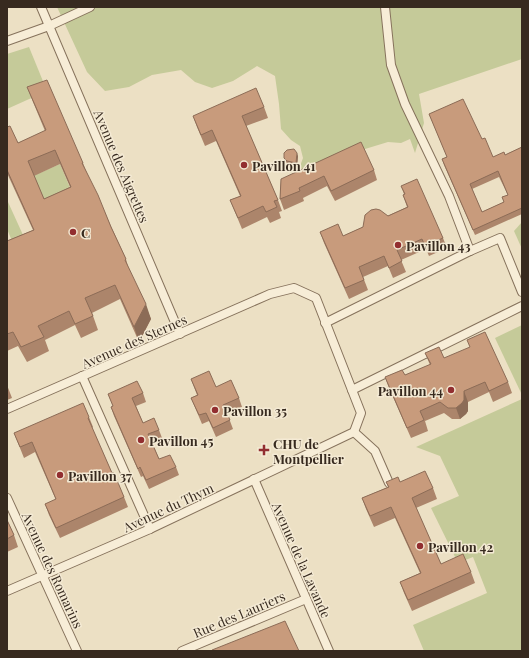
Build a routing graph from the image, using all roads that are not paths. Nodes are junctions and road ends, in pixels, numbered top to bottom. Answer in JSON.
{"nodes":[{"id":1,"x":41,"y":7,"type":"edge"},
{"id":2,"x":90,"y":7,"type":"edge"},
{"id":3,"x":386,"y":7,"type":"edge"},
{"id":4,"x":49,"y":26,"type":"junction"},
{"id":5,"x":7,"y":41,"type":"edge"},
{"id":6,"x":470,"y":251,"type":"junction"},
{"id":7,"x":522,"y":292,"type":"edge"},
{"id":8,"x":522,"y":306,"type":"edge"},
{"id":9,"x":325,"y":323,"type":"junction"},
{"id":10,"x":180,"y":334,"type":"junction"},
{"id":11,"x":82,"y":376,"type":"junction"},
{"id":12,"x":352,"y":390,"type":"junction"},
{"id":13,"x":7,"y":409,"type":"edge"},
{"id":14,"x":354,"y":432,"type":"junction"},
{"id":15,"x":254,"y":479,"type":"junction"},
{"id":16,"x":389,"y":483,"type":"edge"},
{"id":17,"x":7,"y":498,"type":"edge"},
{"id":18,"x":150,"y":529,"type":"junction"},
{"id":19,"x":42,"y":576,"type":"junction"},
{"id":20,"x":7,"y":591,"type":"edge"},
{"id":21,"x":306,"y":599,"type":"junction"},
{"id":22,"x":195,"y":648,"type":"edge"},
{"id":23,"x":77,"y":651,"type":"edge"},
{"id":24,"x":182,"y":651,"type":"edge"},
{"id":25,"x":329,"y":651,"type":"edge"}],
"edges":[{"from":1,"to":4,"type":"lane","name":"Avenue des Aigrettes"},
{"from":2,"to":4,"type":"lane"},
{"from":3,"to":6,"type":"lane"},
{"from":4,"to":5,"type":"lane"},
{"from":4,"to":10,"type":"lane","name":"Avenue des Aigrettes"},
{"from":6,"to":7,"type":"lane"},
{"from":6,"to":9,"type":"lane"},
{"from":8,"to":12,"type":"lane"},
{"from":9,"to":10,"type":"lane","name":"Avenue des Sternes"},
{"from":9,"to":12,"type":"lane","name":"Avenue des Sternes"},
{"from":10,"to":11,"type":"lane","name":"Avenue des Sternes"},
{"from":11,"to":13,"type":"lane","name":"Avenue des Sternes"},
{"from":11,"to":18,"type":"lane"},
{"from":12,"to":14,"type":"lane","name":"Avenue des Sternes"},
{"from":14,"to":15,"type":"lane","name":"Avenue du Thym"},
{"from":14,"to":16,"type":"lane"},
{"from":15,"to":18,"type":"lane","name":"Avenue du Thym"},
{"from":15,"to":21,"type":"lane","name":"Avenue de la Lavande"},
{"from":17,"to":19,"type":"lane","name":"Avenue des Romarins"},
{"from":18,"to":19,"type":"lane","name":"Avenue du Thym"},
{"from":19,"to":20,"type":"lane","name":"Avenue du Thym"},
{"from":19,"to":23,"type":"lane","name":"Avenue des Romarins"},
{"from":21,"to":22,"type":"lane","name":"Rue des Lauriers"},
{"from":21,"to":25,"type":"lane","name":"Avenue de la Lavande"},
{"from":22,"to":24,"type":"lane","name":"Rue des Lauriers"}]}
